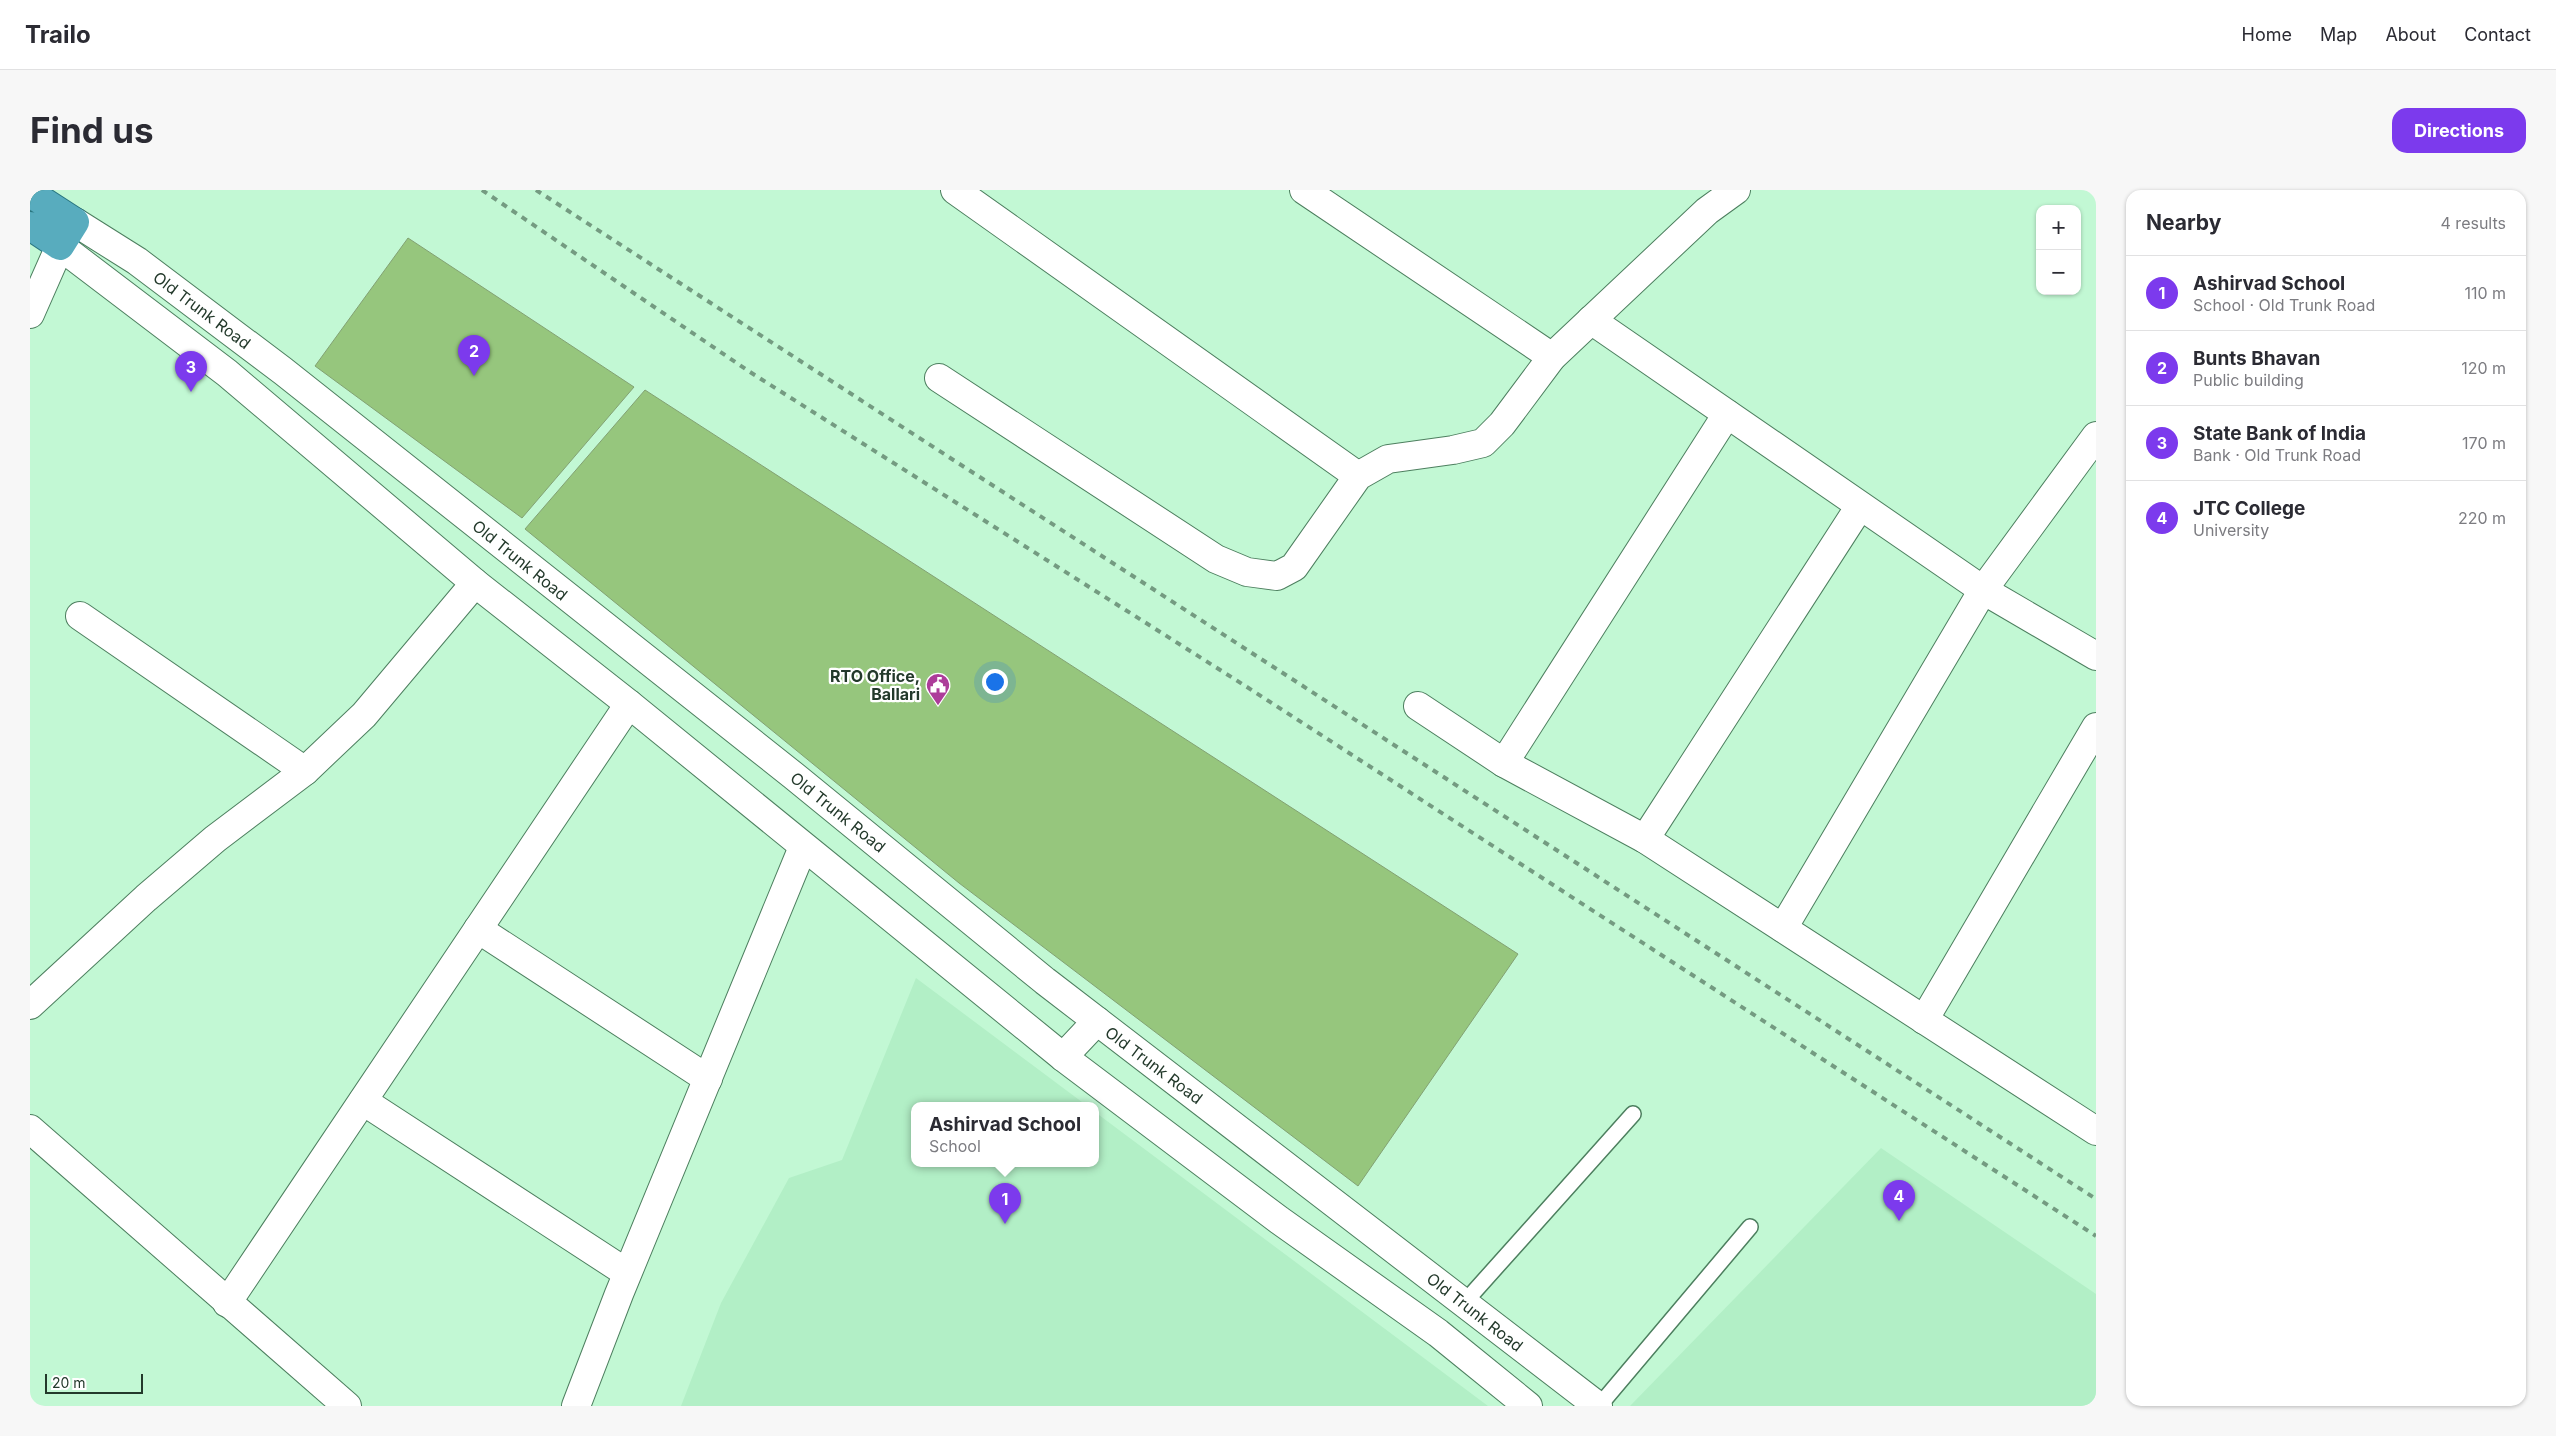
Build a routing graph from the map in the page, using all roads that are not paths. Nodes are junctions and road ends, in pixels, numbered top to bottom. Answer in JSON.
{"nodes":[{"id":1,"x":955,"y":190,"type":"edge"},
{"id":2,"x":1304,"y":190,"type":"edge"},
{"id":3,"x":1736,"y":190,"type":"edge"},
{"id":4,"x":30,"y":193,"type":"edge"},
{"id":5,"x":74,"y":222,"type":"junction"},
{"id":6,"x":30,"y":226,"type":"edge"},
{"id":7,"x":60,"y":246,"type":"junction"},
{"id":8,"x":30,"y":314,"type":"edge"},
{"id":9,"x":1591,"y":320,"type":"junction"},
{"id":10,"x":1552,"y":357,"type":"junction"},
{"id":11,"x":939,"y":378,"type":"dead end"},
{"id":12,"x":1727,"y":414,"type":"junction"},
{"id":13,"x":2096,"y":436,"type":"edge"},
{"id":14,"x":1358,"y":476,"type":"junction"},
{"id":15,"x":1860,"y":506,"type":"junction"},
{"id":16,"x":475,"y":583,"type":"junction"},
{"id":17,"x":1983,"y":590,"type":"junction"},
{"id":18,"x":80,"y":616,"type":"dead end"},
{"id":19,"x":2096,"y":656,"type":"edge"},
{"id":20,"x":629,"y":704,"type":"junction"},
{"id":21,"x":1418,"y":706,"type":"dead end"},
{"id":22,"x":2096,"y":727,"type":"edge"},
{"id":23,"x":1504,"y":764,"type":"junction"},
{"id":24,"x":305,"y":771,"type":"junction"},
{"id":25,"x":1645,"y":839,"type":"junction"},
{"id":26,"x":803,"y":847,"type":"junction"},
{"id":27,"x":1784,"y":928,"type":"junction"},
{"id":28,"x":478,"y":929,"type":"junction"},
{"id":29,"x":30,"y":1005,"type":"edge"},
{"id":30,"x":1924,"y":1020,"type":"junction"},
{"id":31,"x":1097,"y":1021,"type":"junction"},
{"id":32,"x":1063,"y":1057,"type":"junction"},
{"id":33,"x":708,"y":1079,"type":"junction"},
{"id":34,"x":363,"y":1101,"type":"junction"},
{"id":35,"x":1633,"y":1114,"type":"dead end"},
{"id":36,"x":2092,"y":1121,"type":"edge"},
{"id":37,"x":30,"y":1129,"type":"edge"},
{"id":38,"x":1750,"y":1227,"type":"dead end"},
{"id":39,"x":627,"y":1273,"type":"junction"},
{"id":40,"x":227,"y":1303,"type":"junction"},
{"id":41,"x":1464,"y":1303,"type":"junction"},
{"id":42,"x":347,"y":1406,"type":"edge"},
{"id":43,"x":576,"y":1406,"type":"edge"},
{"id":44,"x":1528,"y":1406,"type":"edge"},
{"id":45,"x":1599,"y":1406,"type":"edge"}],
"edges":[{"from":1,"to":14,"type":"street"},
{"from":2,"to":10,"type":"street"},
{"from":3,"to":9,"type":"street"},
{"from":4,"to":5,"type":"highway"},
{"from":5,"to":7,"type":"highway"},
{"from":5,"to":31,"type":"street","name":"Old Trunk Road"},
{"from":6,"to":7,"type":"highway"},
{"from":7,"to":8,"type":"street"},
{"from":7,"to":16,"type":"street"},
{"from":9,"to":10,"type":"street"},
{"from":9,"to":12,"type":"street"},
{"from":10,"to":14,"type":"street"},
{"from":11,"to":14,"type":"street"},
{"from":12,"to":15,"type":"street"},
{"from":12,"to":23,"type":"street"},
{"from":13,"to":17,"type":"street"},
{"from":15,"to":17,"type":"street"},
{"from":15,"to":25,"type":"street"},
{"from":16,"to":20,"type":"street"},
{"from":16,"to":24,"type":"street"},
{"from":17,"to":19,"type":"street"},
{"from":17,"to":27,"type":"street"},
{"from":18,"to":24,"type":"street"},
{"from":20,"to":26,"type":"street"},
{"from":20,"to":28,"type":"street"},
{"from":21,"to":23,"type":"street"},
{"from":22,"to":30,"type":"street"},
{"from":23,"to":25,"type":"street"},
{"from":24,"to":29,"type":"street"},
{"from":25,"to":27,"type":"street"},
{"from":26,"to":32,"type":"street"},
{"from":26,"to":33,"type":"street"},
{"from":27,"to":30,"type":"street"},
{"from":28,"to":33,"type":"street"},
{"from":28,"to":34,"type":"street"},
{"from":30,"to":36,"type":"street"},
{"from":31,"to":32,"type":"street"},
{"from":31,"to":41,"type":"street","name":"Old Trunk Road"},
{"from":32,"to":44,"type":"street"},
{"from":33,"to":39,"type":"street"},
{"from":34,"to":39,"type":"street"},
{"from":34,"to":40,"type":"street"},
{"from":35,"to":41,"type":"lane"},
{"from":37,"to":40,"type":"street"},
{"from":38,"to":45,"type":"lane"},
{"from":39,"to":43,"type":"street"},
{"from":40,"to":42,"type":"street"},
{"from":41,"to":45,"type":"street","name":"Old Trunk Road"}]}
